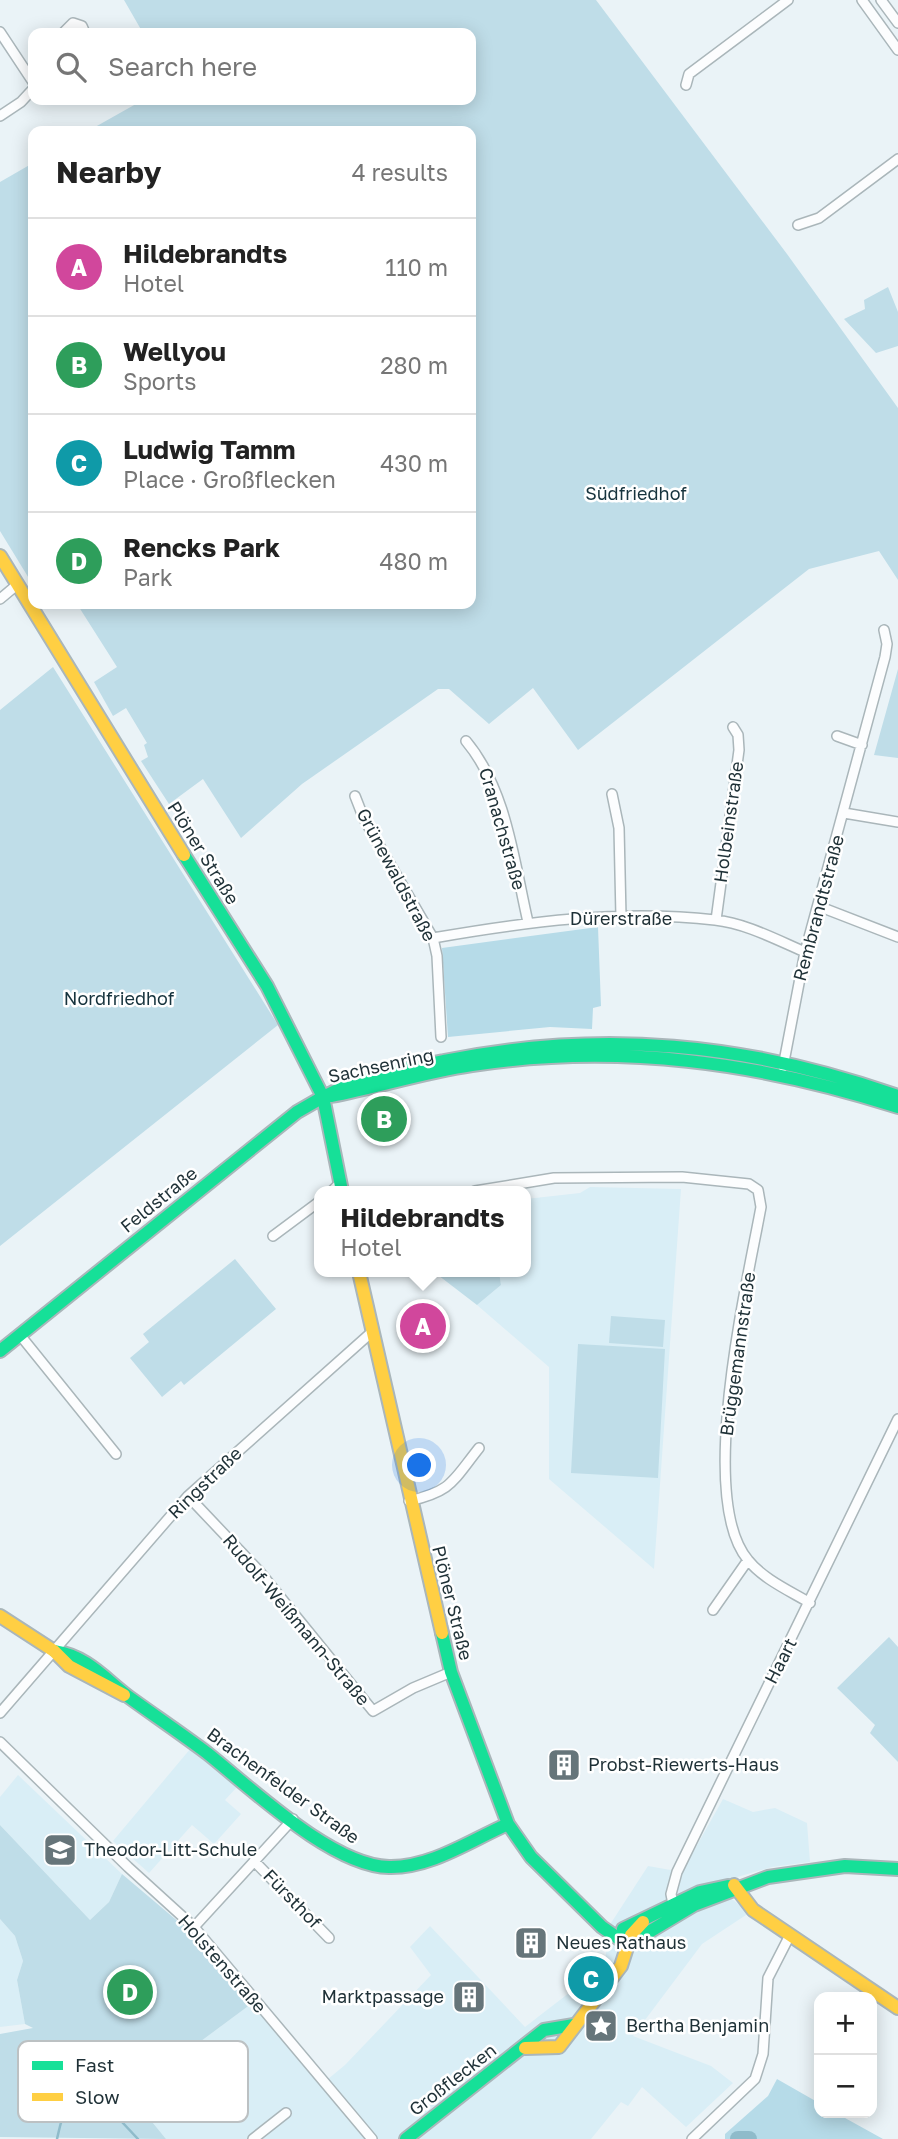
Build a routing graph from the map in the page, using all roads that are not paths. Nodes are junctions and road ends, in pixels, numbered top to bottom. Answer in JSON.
{"nodes":[{"id":1,"x":788,"y":0,"type":"edge"},
{"id":2,"x":862,"y":0,"type":"edge"},
{"id":3,"x":881,"y":0,"type":"edge"},
{"id":4,"x":898,"y":23,"type":"edge"},
{"id":5,"x":68,"y":28,"type":"edge"},
{"id":6,"x":83,"y":28,"type":"edge"},
{"id":7,"x":0,"y":32,"type":"edge"},
{"id":8,"x":898,"y":50,"type":"edge"},
{"id":9,"x":28,"y":74,"type":"edge"},
{"id":10,"x":685,"y":85,"type":"dead end"},
{"id":11,"x":28,"y":94,"type":"edge"},
{"id":12,"x":0,"y":116,"type":"edge"},
{"id":13,"x":898,"y":159,"type":"edge"},
{"id":14,"x":798,"y":225,"type":"dead end"},
{"id":15,"x":0,"y":556,"type":"edge"},
{"id":16,"x":18,"y":584,"type":"junction"},
{"id":17,"x":0,"y":599,"type":"edge"},
{"id":18,"x":28,"y":601,"type":"edge"},
{"id":19,"x":33,"y":609,"type":"edge"},
{"id":20,"x":884,"y":630,"type":"dead end"},
{"id":21,"x":733,"y":727,"type":"dead end"},
{"id":22,"x":837,"y":736,"type":"dead end"},
{"id":23,"x":466,"y":741,"type":"dead end"},
{"id":24,"x":862,"y":745,"type":"junction"},
{"id":25,"x":612,"y":794,"type":"dead end"},
{"id":26,"x":355,"y":796,"type":"dead end"},
{"id":27,"x":844,"y":813,"type":"junction"},
{"id":28,"x":898,"y":822,"type":"edge"},
{"id":29,"x":818,"y":906,"type":"junction"},
{"id":30,"x":621,"y":917,"type":"junction"},
{"id":31,"x":716,"y":920,"type":"junction"},
{"id":32,"x":528,"y":922,"type":"junction"},
{"id":33,"x":898,"y":937,"type":"edge"},
{"id":34,"x":433,"y":938,"type":"junction"},
{"id":35,"x":805,"y":952,"type":"junction"},
{"id":36,"x":441,"y":1037,"type":"dead end"},
{"id":37,"x":783,"y":1067,"type":"junction"},
{"id":38,"x":898,"y":1096,"type":"edge"},
{"id":39,"x":323,"y":1097,"type":"junction"},
{"id":40,"x":898,"y":1107,"type":"edge"},
{"id":41,"x":338,"y":1186,"type":"edge"},
{"id":42,"x":505,"y":1186,"type":"edge"},
{"id":43,"x":314,"y":1205,"type":"edge"},
{"id":44,"x":273,"y":1236,"type":"dead end"},
{"id":45,"x":360,"y":1277,"type":"edge"},
{"id":46,"x":373,"y":1331,"type":"junction"},
{"id":47,"x":20,"y":1335,"type":"junction"},
{"id":48,"x":0,"y":1351,"type":"edge"},
{"id":49,"x":898,"y":1419,"type":"edge"},
{"id":50,"x":478,"y":1448,"type":"dead end"},
{"id":51,"x":116,"y":1454,"type":"dead end"},
{"id":52,"x":188,"y":1496,"type":"junction"},
{"id":53,"x":409,"y":1501,"type":"junction"},
{"id":54,"x":748,"y":1560,"type":"junction"},
{"id":55,"x":810,"y":1603,"type":"junction"},
{"id":56,"x":713,"y":1611,"type":"dead end"},
{"id":57,"x":0,"y":1616,"type":"edge"},
{"id":58,"x":54,"y":1650,"type":"junction"},
{"id":59,"x":451,"y":1672,"type":"junction"},
{"id":60,"x":0,"y":1713,"type":"edge"},
{"id":61,"x":0,"y":1742,"type":"edge"},
{"id":62,"x":293,"y":1819,"type":"junction"},
{"id":63,"x":508,"y":1824,"type":"junction"},
{"id":64,"x":254,"y":1861,"type":"junction"},
{"id":65,"x":898,"y":1869,"type":"edge"},
{"id":66,"x":734,"y":1885,"type":"junction"},
{"id":67,"x":673,"y":1904,"type":"junction"},
{"id":68,"x":666,"y":1921,"type":"junction"},
{"id":69,"x":194,"y":1927,"type":"junction"},
{"id":70,"x":621,"y":1935,"type":"junction"},
{"id":71,"x":790,"y":1935,"type":"junction"},
{"id":72,"x":330,"y":1938,"type":"dead end"},
{"id":73,"x":621,"y":1966,"type":"junction"},
{"id":74,"x":898,"y":2008,"type":"edge"},
{"id":75,"x":559,"y":2034,"type":"junction"},
{"id":76,"x":542,"y":2040,"type":"junction"},
{"id":77,"x":286,"y":2113,"type":"dead end"},
{"id":78,"x":253,"y":2139,"type":"edge"},
{"id":79,"x":372,"y":2139,"type":"edge"},
{"id":80,"x":406,"y":2139,"type":"edge"},
{"id":81,"x":692,"y":2139,"type":"edge"}],
"edges":[{"from":1,"to":10,"type":"street"},
{"from":2,"to":8,"type":"street"},
{"from":3,"to":4,"type":"street"},
{"from":5,"to":6,"type":"street"},
{"from":7,"to":9,"type":"street"},
{"from":11,"to":12,"type":"street"},
{"from":13,"to":14,"type":"street"},
{"from":15,"to":16,"type":"main road","name":"Plöner Straße"},
{"from":16,"to":17,"type":"street"},
{"from":16,"to":18,"type":"main road","name":"Plöner Straße"},
{"from":19,"to":39,"type":"main road","name":"Plöner Straße"},
{"from":20,"to":24,"type":"street","name":"Rembrandtstraße"},
{"from":21,"to":31,"type":"street","name":"Holbeinstraße"},
{"from":22,"to":24,"type":"street"},
{"from":23,"to":32,"type":"street","name":"Cranachstraße"},
{"from":24,"to":27,"type":"street","name":"Rembrandtstraße"},
{"from":25,"to":30,"type":"street"},
{"from":26,"to":34,"type":"street","name":"Grünewaldstraße"},
{"from":27,"to":28,"type":"street"},
{"from":27,"to":29,"type":"street","name":"Rembrandtstraße"},
{"from":29,"to":33,"type":"street"},
{"from":29,"to":35,"type":"street","name":"Rembrandtstraße"},
{"from":30,"to":31,"type":"street","name":"Dürerstraße"},
{"from":30,"to":32,"type":"street","name":"Dürerstraße"},
{"from":31,"to":35,"type":"street","name":"Dürerstraße"},
{"from":32,"to":34,"type":"street","name":"Dürerstraße"},
{"from":34,"to":36,"type":"street","name":"Grünewaldstraße"},
{"from":35,"to":37,"type":"street","name":"Rembrandtstraße"},
{"from":37,"to":38,"type":"main road","name":"Sachsenring"},
{"from":37,"to":39,"type":"main road","name":"Sachsenring"},
{"from":37,"to":40,"type":"main road","name":"Sachsenring"},
{"from":39,"to":41,"type":"main road","name":"Plöner Straße"},
{"from":39,"to":47,"type":"main road","name":"Feldstraße"},
{"from":42,"to":54,"type":"street","name":"Brüggemannstraße"},
{"from":43,"to":44,"type":"street"},
{"from":45,"to":46,"type":"main road","name":"Plöner Straße"},
{"from":46,"to":52,"type":"street","name":"Ringstraße"},
{"from":46,"to":53,"type":"main road","name":"Plöner Straße"},
{"from":47,"to":48,"type":"main road","name":"Feldstraße"},
{"from":47,"to":51,"type":"street"},
{"from":49,"to":55,"type":"street","name":"Haart"},
{"from":50,"to":53,"type":"street"},
{"from":52,"to":58,"type":"street","name":"Ringstraße"},
{"from":52,"to":59,"type":"street","name":"Rudolf-Weißmann-Straße"},
{"from":53,"to":59,"type":"main road","name":"Plöner Straße"},
{"from":54,"to":55,"type":"street","name":"Brüggemannstraße"},
{"from":54,"to":56,"type":"street"},
{"from":55,"to":67,"type":"street","name":"Haart"},
{"from":57,"to":58,"type":"main road","name":"Brachenfelder Straße"},
{"from":58,"to":60,"type":"street","name":"Ringstraße"},
{"from":58,"to":62,"type":"main road","name":"Brachenfelder Straße"},
{"from":59,"to":63,"type":"main road","name":"Plöner Straße"},
{"from":61,"to":69,"type":"street","name":"Holstenstraße"},
{"from":62,"to":63,"type":"main road","name":"Brachenfelder Straße"},
{"from":62,"to":64,"type":"street"},
{"from":63,"to":70,"type":"main road","name":"Plöner Straße"},
{"from":64,"to":69,"type":"street"},
{"from":64,"to":72,"type":"street","name":"Fürsthof"},
{"from":65,"to":66,"type":"main road"},
{"from":66,"to":67,"type":"main road"},
{"from":66,"to":68,"type":"main road"},
{"from":66,"to":71,"type":"main road"},
{"from":67,"to":68,"type":"main road"},
{"from":67,"to":70,"type":"main road"},
{"from":68,"to":70,"type":"main road"},
{"from":69,"to":79,"type":"street","name":"Holstenstraße"},
{"from":70,"to":73,"type":"main road","name":"Großflecken"},
{"from":70,"to":73,"type":"main road"},
{"from":71,"to":74,"type":"main road"},
{"from":71,"to":81,"type":"street"},
{"from":73,"to":75,"type":"main road","name":"Großflecken"},
{"from":75,"to":76,"type":"main road","name":"Großflecken"},
{"from":75,"to":76,"type":"main road","name":"Großflecken"},
{"from":76,"to":80,"type":"main road","name":"Großflecken"},
{"from":77,"to":78,"type":"street"}]}
